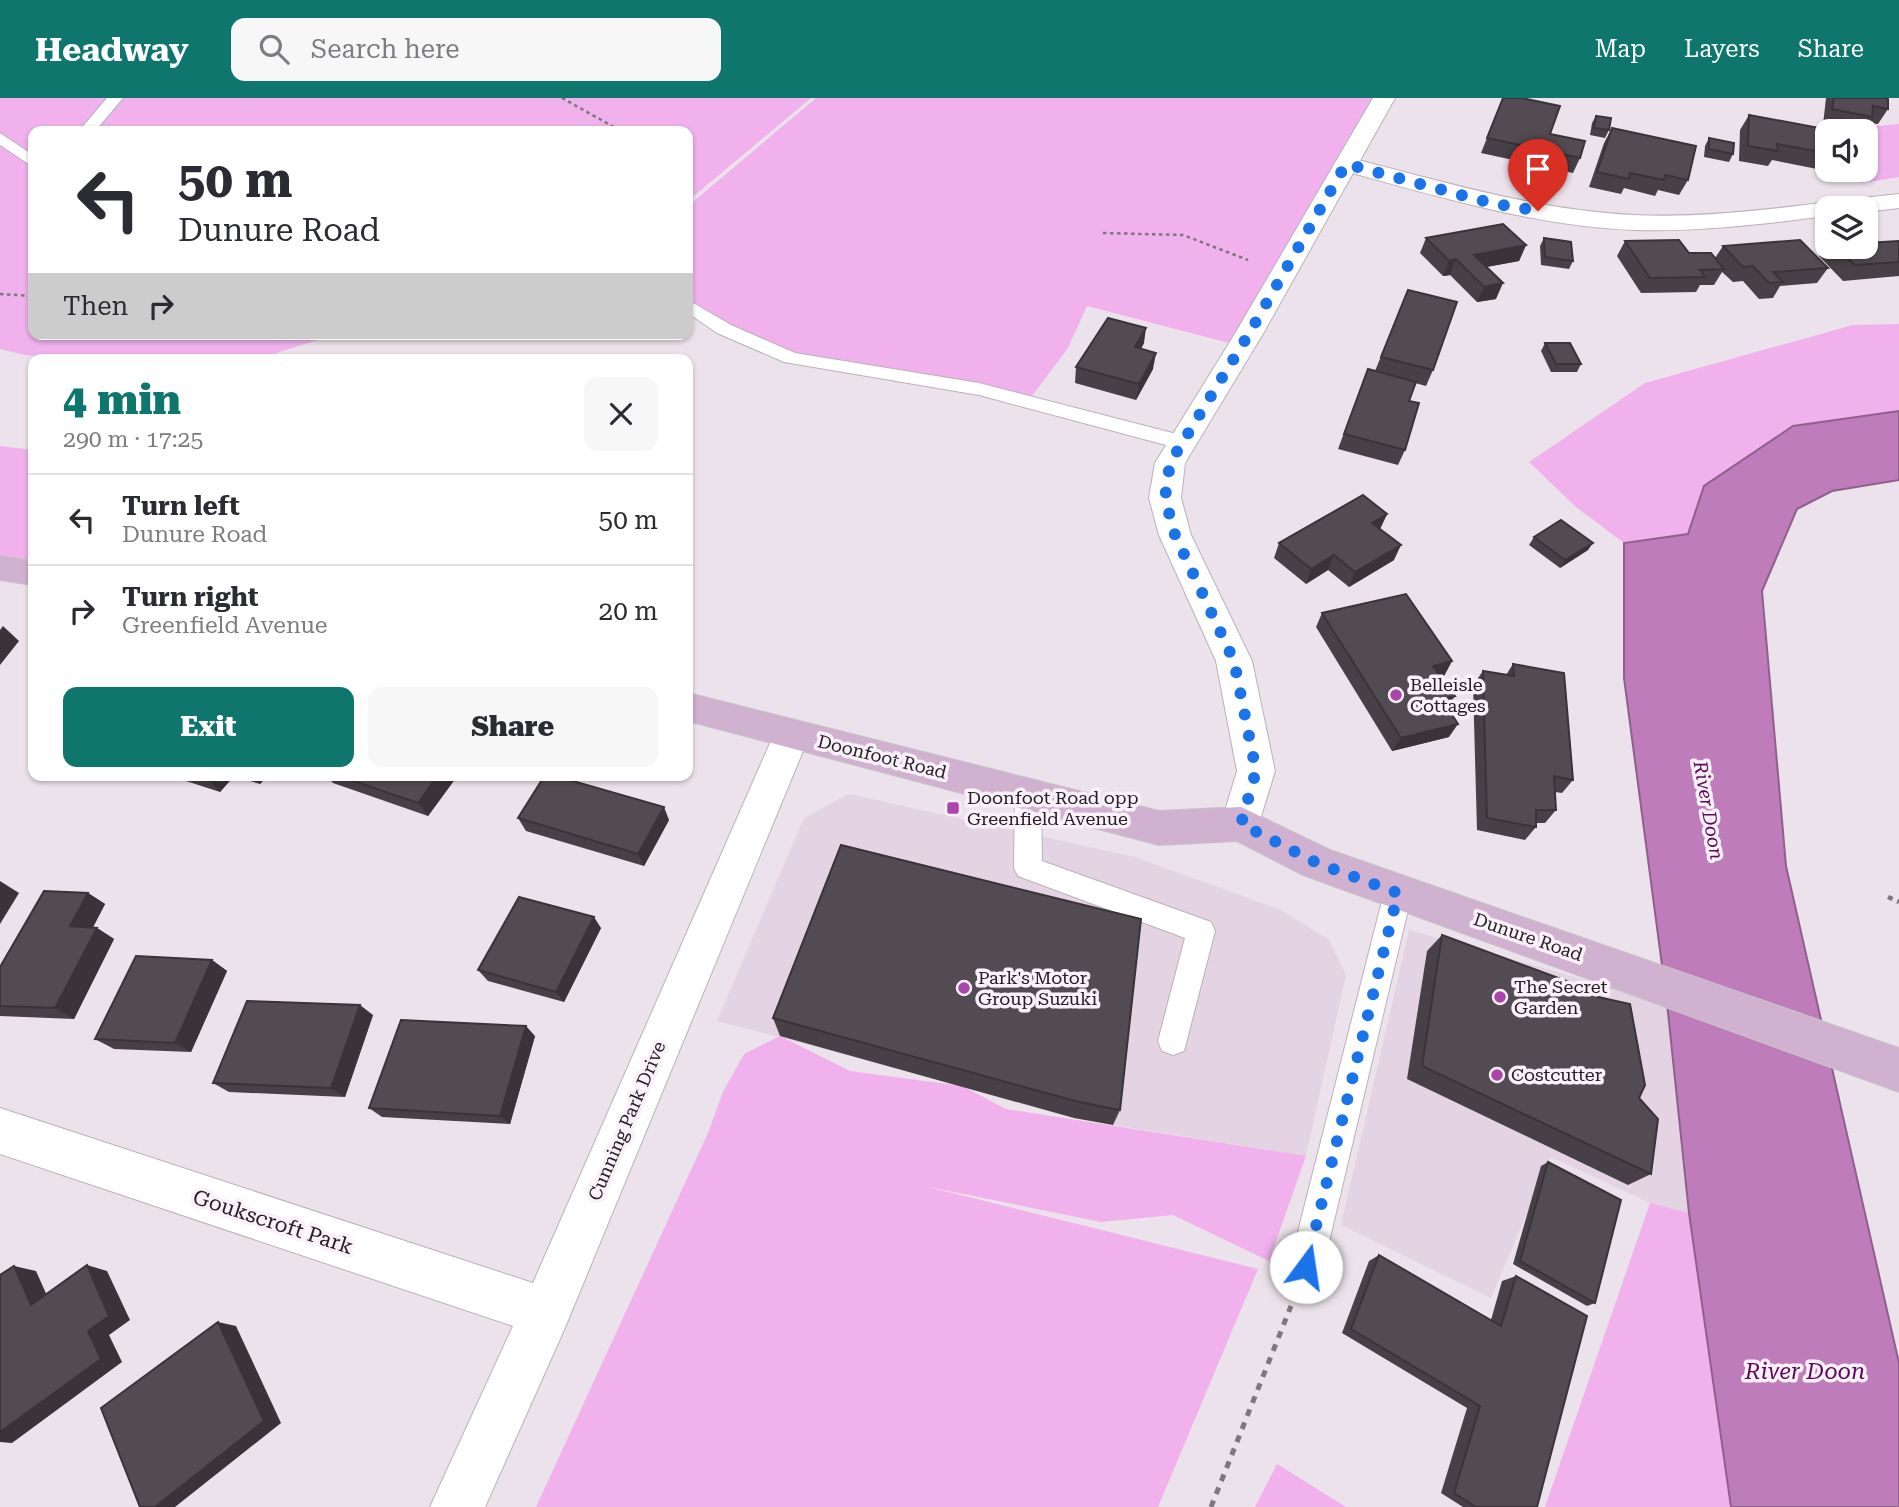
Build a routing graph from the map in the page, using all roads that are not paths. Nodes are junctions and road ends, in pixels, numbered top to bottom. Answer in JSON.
{"nodes":[{"id":1,"x":115,"y":98,"type":"edge"},
{"id":2,"x":1384,"y":98,"type":"edge"},
{"id":3,"x":91,"y":126,"type":"edge"},
{"id":4,"x":0,"y":138,"type":"edge"},
{"id":5,"x":28,"y":158,"type":"edge"},
{"id":6,"x":1346,"y":164,"type":"junction"},
{"id":7,"x":1899,"y":201,"type":"edge"},
{"id":8,"x":693,"y":308,"type":"edge"},
{"id":9,"x":1181,"y":442,"type":"junction"},
{"id":10,"x":0,"y":568,"type":"edge"},
{"id":11,"x":28,"y":572,"type":"edge"},
{"id":12,"x":693,"y":708,"type":"edge"},
{"id":13,"x":792,"y":734,"type":"junction"},
{"id":14,"x":1028,"y":794,"type":"junction"},
{"id":15,"x":1241,"y":824,"type":"junction"},
{"id":16,"x":1398,"y":893,"type":"junction"},
{"id":17,"x":1173,"y":1041,"type":"dead end"},
{"id":18,"x":1899,"y":1070,"type":"edge"},
{"id":19,"x":0,"y":1131,"type":"edge"},
{"id":20,"x":1306,"y":1267,"type":"road end"},
{"id":21,"x":546,"y":1312,"type":"junction"},
{"id":22,"x":457,"y":1507,"type":"edge"}],
"edges":[{"from":1,"to":3,"type":"lane"},
{"from":2,"to":6,"type":"street"},
{"from":4,"to":5,"type":"lane"},
{"from":6,"to":7,"type":"street"},
{"from":6,"to":9,"type":"street"},
{"from":8,"to":9,"type":"lane"},
{"from":9,"to":15,"type":"street"},
{"from":10,"to":11,"type":"main road"},
{"from":12,"to":13,"type":"main road","name":"Doonfoot Road"},
{"from":13,"to":14,"type":"main road","name":"Doonfoot Road"},
{"from":13,"to":21,"type":"street","name":"Cunning Park Drive"},
{"from":14,"to":15,"type":"main road","name":"Doonfoot Road"},
{"from":14,"to":17,"type":"lane"},
{"from":15,"to":16,"type":"main road","name":"Dunure Road"},
{"from":16,"to":18,"type":"main road","name":"Dunure Road"},
{"from":16,"to":20,"type":"lane"},
{"from":19,"to":21,"type":"street","name":"Goukscroft Park"},
{"from":21,"to":22,"type":"street","name":"Cunning Park Drive"}]}
